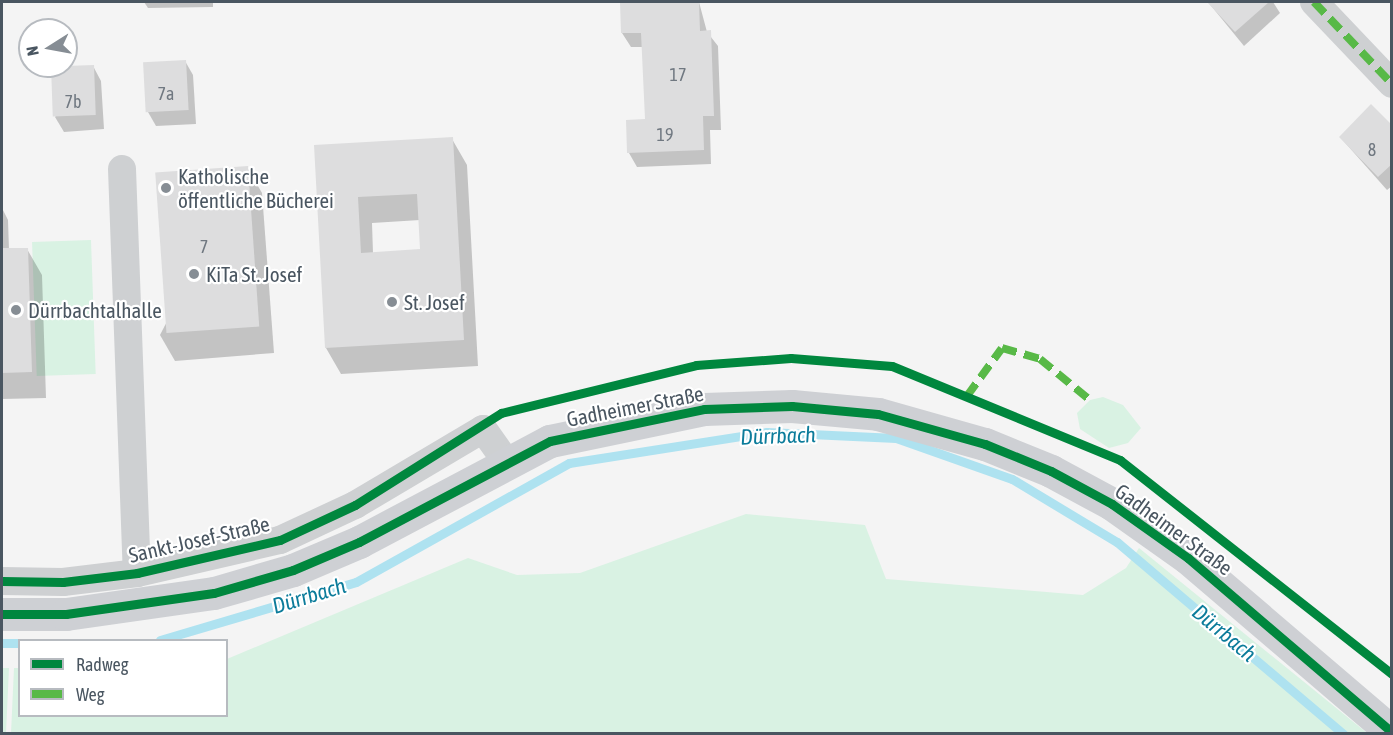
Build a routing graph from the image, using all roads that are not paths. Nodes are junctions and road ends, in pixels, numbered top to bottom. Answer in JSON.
{"nodes":[{"id":1,"x":1314,"y":2,"type":"edge"},
{"id":2,"x":1392,"y":84,"type":"edge"},
{"id":3,"x":122,"y":169,"type":"dead end"},
{"id":4,"x":508,"y":464,"type":"junction"},
{"id":5,"x":137,"y":573,"type":"junction"},
{"id":6,"x":2,"y":581,"type":"edge"},
{"id":7,"x":2,"y":614,"type":"edge"},
{"id":8,"x":1392,"y":732,"type":"edge"}],
"edges":[{"from":1,"to":2,"type":"street"},
{"from":3,"to":5,"type":"street","name":"Sankt-Josef-Straße"},
{"from":4,"to":5,"type":"street","name":"Sankt-Josef-Straße"},
{"from":4,"to":7,"type":"street","name":"Gadheimer Straße"},
{"from":4,"to":8,"type":"street","name":"Gadheimer Straße"},
{"from":5,"to":6,"type":"street","name":"Sankt-Josef-Straße"}]}
